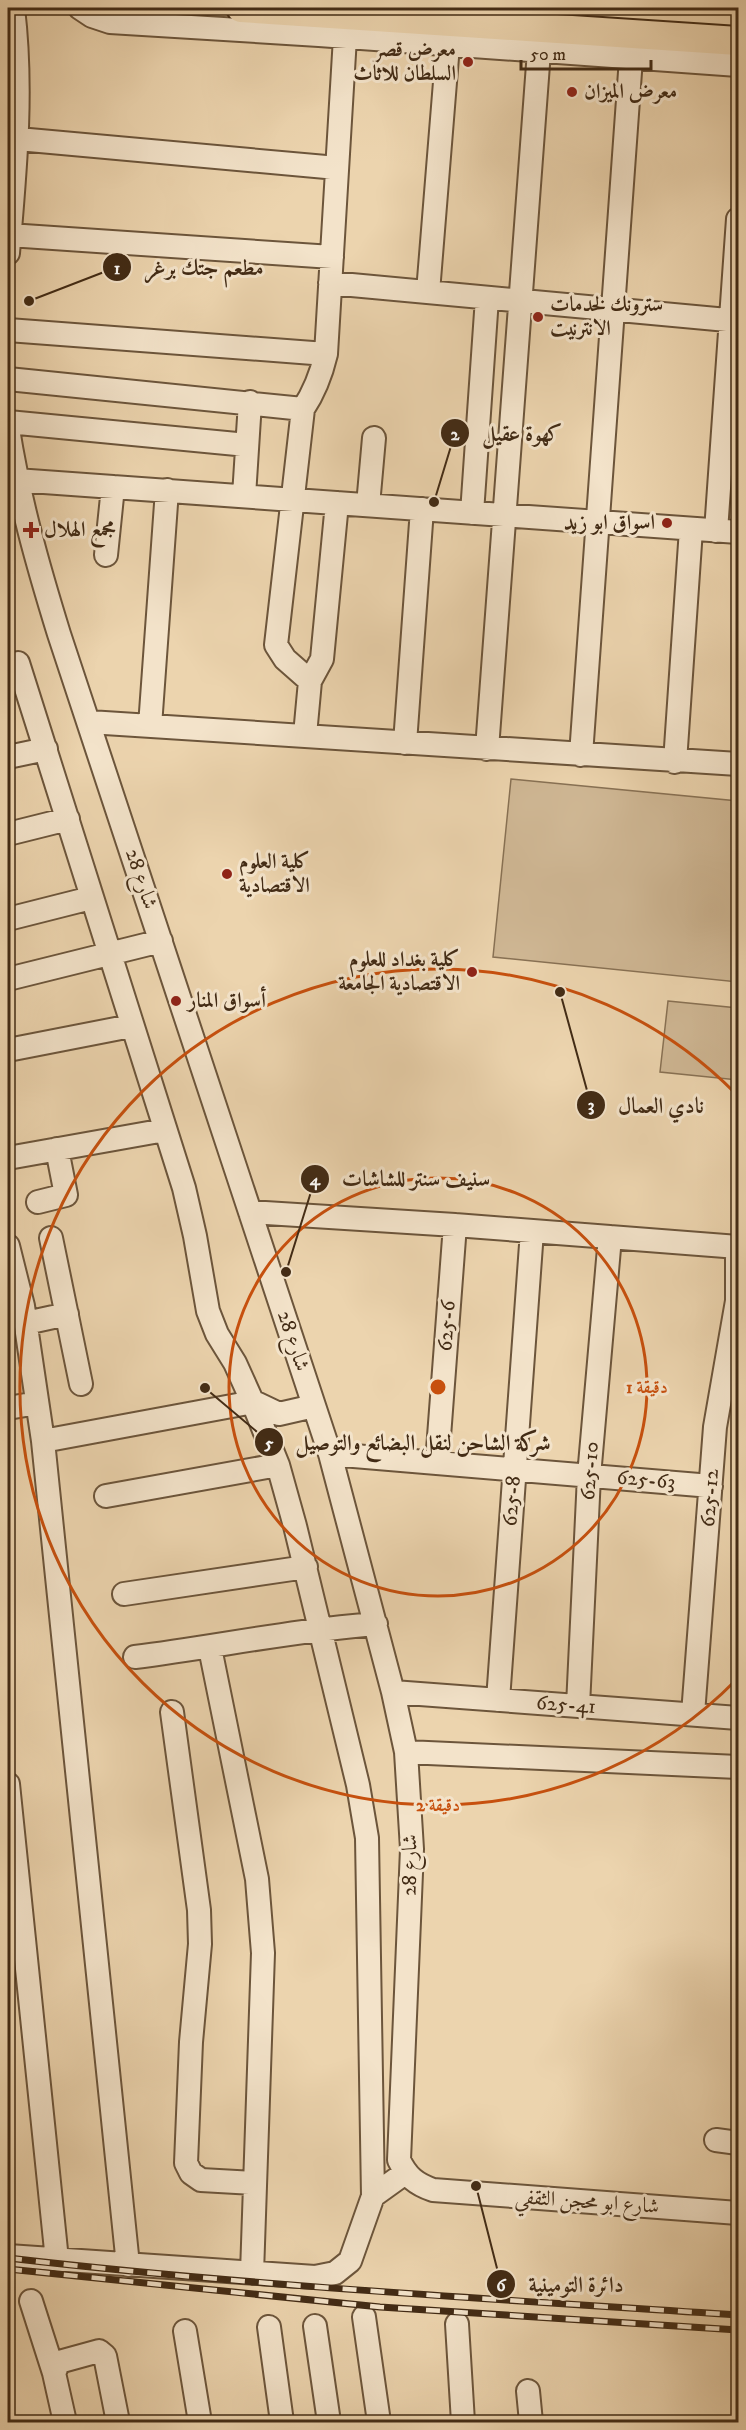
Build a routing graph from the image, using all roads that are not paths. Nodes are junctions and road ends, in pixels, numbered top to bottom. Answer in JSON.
{"nodes":[{"id":1,"x":13,"y":8,"type":"edge"},
{"id":2,"x":80,"y":8,"type":"edge"},
{"id":3,"x":241,"y":8,"type":"edge"},
{"id":4,"x":289,"y":10,"type":"junction"},
{"id":5,"x":332,"y":36,"type":"junction"},
{"id":6,"x":738,"y":42,"type":"edge"},
{"id":7,"x":448,"y":45,"type":"junction"},
{"id":8,"x":539,"y":51,"type":"junction"},
{"id":9,"x":631,"y":58,"type":"junction"},
{"id":10,"x":738,"y":65,"type":"edge"},
{"id":11,"x":18,"y":139,"type":"junction"},
{"id":12,"x":337,"y":168,"type":"junction"},
{"id":13,"x":738,"y":219,"type":"edge"},
{"id":14,"x":8,"y":244,"type":"edge"},
{"id":15,"x":332,"y":258,"type":"junction"},
{"id":16,"x":330,"y":284,"type":"junction"},
{"id":17,"x":428,"y":292,"type":"junction"},
{"id":18,"x":486,"y":298,"type":"junction"},
{"id":19,"x":520,"y":301,"type":"junction"},
{"id":20,"x":613,"y":309,"type":"junction"},
{"id":21,"x":734,"y":321,"type":"edge"},
{"id":22,"x":8,"y":330,"type":"edge"},
{"id":23,"x":326,"y":354,"type":"junction"},
{"id":24,"x":8,"y":379,"type":"edge"},
{"id":25,"x":250,"y":402,"type":"junction"},
{"id":26,"x":303,"y":409,"type":"junction"},
{"id":27,"x":8,"y":422,"type":"edge"},
{"id":28,"x":8,"y":429,"type":"edge"},
{"id":29,"x":374,"y":438,"type":"dead end"},
{"id":30,"x":247,"y":445,"type":"junction"},
{"id":31,"x":16,"y":480,"type":"junction"},
{"id":32,"x":113,"y":487,"type":"junction"},
{"id":33,"x":167,"y":490,"type":"junction"},
{"id":34,"x":244,"y":496,"type":"junction"},
{"id":35,"x":293,"y":500,"type":"junction"},
{"id":36,"x":337,"y":503,"type":"junction"},
{"id":37,"x":368,"y":505,"type":"junction"},
{"id":38,"x":422,"y":509,"type":"junction"},
{"id":39,"x":472,"y":513,"type":"junction"},
{"id":40,"x":504,"y":515,"type":"junction"},
{"id":41,"x":598,"y":522,"type":"junction"},
{"id":42,"x":691,"y":529,"type":"junction"},
{"id":43,"x":727,"y":532,"type":"edge"},
{"id":44,"x":106,"y":555,"type":"dead end"},
{"id":45,"x":8,"y":666,"type":"edge"},
{"id":46,"x":309,"y":681,"type":"junction"},
{"id":47,"x":89,"y":722,"type":"junction"},
{"id":48,"x":150,"y":726,"type":"junction"},
{"id":49,"x":305,"y":735,"type":"junction"},
{"id":50,"x":405,"y":743,"type":"junction"},
{"id":51,"x":46,"y":749,"type":"junction"},
{"id":52,"x":487,"y":749,"type":"junction"},
{"id":53,"x":581,"y":755,"type":"junction"},
{"id":54,"x":8,"y":757,"type":"edge"},
{"id":55,"x":675,"y":762,"type":"junction"},
{"id":56,"x":738,"y":764,"type":"edge"},
{"id":57,"x":68,"y":819,"type":"junction"},
{"id":58,"x":8,"y":834,"type":"edge"},
{"id":59,"x":91,"y":898,"type":"junction"},
{"id":60,"x":8,"y":919,"type":"edge"},
{"id":61,"x":161,"y":941,"type":"junction"},
{"id":62,"x":109,"y":953,"type":"junction"},
{"id":63,"x":8,"y":979,"type":"edge"},
{"id":64,"x":131,"y":1026,"type":"junction"},
{"id":65,"x":8,"y":1050,"type":"edge"},
{"id":66,"x":165,"y":1130,"type":"junction"},
{"id":67,"x":57,"y":1149,"type":"junction"},
{"id":68,"x":8,"y":1158,"type":"edge"},
{"id":69,"x":38,"y":1202,"type":"dead end"},
{"id":70,"x":250,"y":1212,"type":"junction"},
{"id":71,"x":455,"y":1225,"type":"junction"},
{"id":72,"x":532,"y":1231,"type":"junction"},
{"id":73,"x":610,"y":1237,"type":"junction"},
{"id":74,"x":51,"y":1238,"type":"dead end"},
{"id":75,"x":8,"y":1246,"type":"edge"},
{"id":76,"x":738,"y":1247,"type":"edge"},
{"id":77,"x":738,"y":1302,"type":"edge"},
{"id":78,"x":67,"y":1314,"type":"junction"},
{"id":79,"x":26,"y":1323,"type":"junction"},
{"id":80,"x":81,"y":1384,"type":"dead end"},
{"id":81,"x":37,"y":1403,"type":"junction"},
{"id":82,"x":253,"y":1403,"type":"junction"},
{"id":83,"x":314,"y":1406,"type":"junction"},
{"id":84,"x":8,"y":1408,"type":"edge"},
{"id":85,"x":43,"y":1441,"type":"junction"},
{"id":86,"x":330,"y":1454,"type":"junction"},
{"id":87,"x":437,"y":1463,"type":"junction"},
{"id":88,"x":278,"y":1465,"type":"junction"},
{"id":89,"x":515,"y":1469,"type":"junction"},
{"id":90,"x":589,"y":1476,"type":"junction"},
{"id":91,"x":711,"y":1486,"type":"junction"},
{"id":92,"x":106,"y":1496,"type":"dead end"},
{"id":93,"x":306,"y":1568,"type":"junction"},
{"id":94,"x":124,"y":1594,"type":"dead end"},
{"id":95,"x":376,"y":1624,"type":"junction"},
{"id":96,"x":318,"y":1628,"type":"junction"},
{"id":97,"x":210,"y":1647,"type":"junction"},
{"id":98,"x":135,"y":1657,"type":"dead end"},
{"id":99,"x":393,"y":1692,"type":"junction"},
{"id":100,"x":498,"y":1700,"type":"junction"},
{"id":101,"x":578,"y":1706,"type":"junction"},
{"id":102,"x":172,"y":1712,"type":"dead end"},
{"id":103,"x":693,"y":1714,"type":"junction"},
{"id":104,"x":738,"y":1718,"type":"edge"},
{"id":105,"x":406,"y":1752,"type":"junction"},
{"id":106,"x":738,"y":1767,"type":"edge"},
{"id":107,"x":8,"y":1785,"type":"edge"},
{"id":108,"x":716,"y":2140,"type":"dead end"},
{"id":109,"x":738,"y":2143,"type":"edge"},
{"id":110,"x":405,"y":2173,"type":"junction"},
{"id":111,"x":254,"y":2183,"type":"junction"},
{"id":112,"x":373,"y":2196,"type":"junction"},
{"id":113,"x":738,"y":2213,"type":"edge"},
{"id":114,"x":8,"y":2256,"type":"edge"},
{"id":115,"x":57,"y":2260,"type":"junction"},
{"id":116,"x":128,"y":2265,"type":"junction"},
{"id":117,"x":252,"y":2273,"type":"junction"},
{"id":118,"x":31,"y":2301,"type":"dead end"},
{"id":119,"x":364,"y":2317,"type":"dead end"},
{"id":120,"x":458,"y":2324,"type":"dead end"},
{"id":121,"x":268,"y":2326,"type":"dead end"},
{"id":122,"x":315,"y":2326,"type":"dead end"},
{"id":123,"x":185,"y":2331,"type":"dead end"},
{"id":124,"x":54,"y":2373,"type":"junction"},
{"id":125,"x":528,"y":2391,"type":"dead end"},
{"id":126,"x":65,"y":2422,"type":"edge"},
{"id":127,"x":118,"y":2422,"type":"edge"},
{"id":128,"x":200,"y":2422,"type":"edge"},
{"id":129,"x":282,"y":2422,"type":"edge"},
{"id":130,"x":328,"y":2422,"type":"edge"},
{"id":131,"x":379,"y":2422,"type":"edge"},
{"id":132,"x":463,"y":2422,"type":"edge"},
{"id":133,"x":531,"y":2422,"type":"edge"}],
"edges":[{"from":1,"to":11,"type":"street"},
{"from":2,"to":5,"type":"street"},
{"from":3,"to":4,"type":"main road"},
{"from":4,"to":5,"type":"main road"},
{"from":4,"to":6,"type":"main road"},
{"from":5,"to":7,"type":"street"},
{"from":5,"to":12,"type":"street"},
{"from":7,"to":8,"type":"street"},
{"from":7,"to":17,"type":"street"},
{"from":8,"to":9,"type":"street"},
{"from":8,"to":19,"type":"street"},
{"from":9,"to":10,"type":"street"},
{"from":9,"to":20,"type":"street"},
{"from":11,"to":12,"type":"street"},
{"from":11,"to":14,"type":"street"},
{"from":12,"to":15,"type":"street"},
{"from":13,"to":21,"type":"street"},
{"from":14,"to":15,"type":"street"},
{"from":15,"to":16,"type":"street"},
{"from":16,"to":17,"type":"street"},
{"from":16,"to":23,"type":"street"},
{"from":17,"to":18,"type":"street"},
{"from":18,"to":19,"type":"street"},
{"from":18,"to":39,"type":"street"},
{"from":19,"to":20,"type":"street"},
{"from":19,"to":40,"type":"street"},
{"from":20,"to":21,"type":"street"},
{"from":20,"to":41,"type":"street"},
{"from":21,"to":43,"type":"street"},
{"from":22,"to":23,"type":"street"},
{"from":23,"to":26,"type":"street"},
{"from":24,"to":25,"type":"street"},
{"from":25,"to":26,"type":"street"},
{"from":25,"to":30,"type":"street"},
{"from":26,"to":35,"type":"street"},
{"from":27,"to":30,"type":"street"},
{"from":28,"to":31,"type":"street","name":"شارع 28"},
{"from":29,"to":37,"type":"street"},
{"from":30,"to":34,"type":"street"},
{"from":31,"to":32,"type":"street"},
{"from":31,"to":47,"type":"street","name":"شارع 28"},
{"from":32,"to":33,"type":"street"},
{"from":32,"to":44,"type":"street"},
{"from":33,"to":34,"type":"street"},
{"from":33,"to":48,"type":"street"},
{"from":34,"to":35,"type":"street"},
{"from":35,"to":36,"type":"street"},
{"from":35,"to":46,"type":"street"},
{"from":36,"to":37,"type":"street"},
{"from":36,"to":46,"type":"street"},
{"from":37,"to":38,"type":"street"},
{"from":38,"to":39,"type":"street"},
{"from":38,"to":50,"type":"street"},
{"from":39,"to":40,"type":"street"},
{"from":40,"to":41,"type":"street"},
{"from":40,"to":52,"type":"street"},
{"from":41,"to":42,"type":"street"},
{"from":41,"to":53,"type":"street"},
{"from":42,"to":43,"type":"street"},
{"from":42,"to":55,"type":"street"},
{"from":45,"to":51,"type":"street"},
{"from":46,"to":49,"type":"street"},
{"from":47,"to":48,"type":"street"},
{"from":47,"to":61,"type":"street","name":"شارع 28"},
{"from":48,"to":49,"type":"street"},
{"from":49,"to":50,"type":"street"},
{"from":50,"to":52,"type":"street"},
{"from":51,"to":54,"type":"street"},
{"from":51,"to":57,"type":"street"},
{"from":52,"to":53,"type":"street"},
{"from":53,"to":55,"type":"street"},
{"from":55,"to":56,"type":"street"},
{"from":57,"to":58,"type":"street"},
{"from":57,"to":59,"type":"street"},
{"from":59,"to":60,"type":"street"},
{"from":59,"to":62,"type":"street"},
{"from":61,"to":62,"type":"street"},
{"from":61,"to":70,"type":"street","name":"شارع 28"},
{"from":62,"to":63,"type":"street"},
{"from":62,"to":64,"type":"street"},
{"from":64,"to":65,"type":"street"},
{"from":64,"to":66,"type":"street"},
{"from":66,"to":67,"type":"street"},
{"from":66,"to":82,"type":"street"},
{"from":67,"to":68,"type":"street"},
{"from":67,"to":69,"type":"street"},
{"from":70,"to":71,"type":"street"},
{"from":70,"to":83,"type":"street","name":"شارع 28"},
{"from":71,"to":72,"type":"street"},
{"from":71,"to":87,"type":"street","name":"625-6"},
{"from":72,"to":73,"type":"street"},
{"from":72,"to":89,"type":"street","name":"625-8"},
{"from":73,"to":76,"type":"street"},
{"from":73,"to":90,"type":"street","name":"625-10"},
{"from":74,"to":78,"type":"street"},
{"from":75,"to":79,"type":"street"},
{"from":76,"to":77,"type":"street","name":"625-12"},
{"from":77,"to":91,"type":"street","name":"625-12"},
{"from":78,"to":79,"type":"street"},
{"from":78,"to":80,"type":"street"},
{"from":79,"to":81,"type":"street"},
{"from":81,"to":84,"type":"street"},
{"from":81,"to":85,"type":"street"},
{"from":82,"to":83,"type":"street"},
{"from":82,"to":85,"type":"street"},
{"from":82,"to":88,"type":"street"},
{"from":83,"to":86,"type":"street","name":"شارع 28"},
{"from":85,"to":116,"type":"street"},
{"from":86,"to":87,"type":"street","name":"625-63"},
{"from":86,"to":95,"type":"street","name":"شارع 28"},
{"from":87,"to":89,"type":"street","name":"625-63"},
{"from":88,"to":92,"type":"street"},
{"from":88,"to":93,"type":"street"},
{"from":89,"to":90,"type":"street","name":"625-63"},
{"from":89,"to":100,"type":"street","name":"625-8"},
{"from":90,"to":91,"type":"street","name":"625-63"},
{"from":90,"to":101,"type":"street","name":"625-10"},
{"from":91,"to":103,"type":"street","name":"625-12"},
{"from":93,"to":94,"type":"street"},
{"from":93,"to":96,"type":"street"},
{"from":95,"to":96,"type":"street"},
{"from":95,"to":99,"type":"street","name":"شارع 28"},
{"from":96,"to":97,"type":"street"},
{"from":96,"to":112,"type":"street"},
{"from":97,"to":98,"type":"street"},
{"from":97,"to":111,"type":"street"},
{"from":99,"to":100,"type":"street","name":"625-41"},
{"from":99,"to":105,"type":"street","name":"شارع 28"},
{"from":100,"to":101,"type":"street","name":"625-41"},
{"from":101,"to":103,"type":"street","name":"625-41"},
{"from":102,"to":111,"type":"street"},
{"from":103,"to":104,"type":"street","name":"625-41"},
{"from":105,"to":106,"type":"street"},
{"from":105,"to":110,"type":"street","name":"شارع 28"},
{"from":107,"to":115,"type":"street"},
{"from":108,"to":109,"type":"street"},
{"from":110,"to":112,"type":"street"},
{"from":110,"to":113,"type":"street","name":"شارع ابو محجن الثقفي"},
{"from":111,"to":117,"type":"street"},
{"from":112,"to":117,"type":"street"},
{"from":114,"to":115,"type":"street"},
{"from":115,"to":116,"type":"street"},
{"from":116,"to":117,"type":"street"},
{"from":118,"to":124,"type":"street"},
{"from":119,"to":131,"type":"street"},
{"from":120,"to":132,"type":"street"},
{"from":121,"to":129,"type":"street"},
{"from":122,"to":130,"type":"street"},
{"from":123,"to":128,"type":"street"},
{"from":124,"to":126,"type":"street"},
{"from":124,"to":127,"type":"street"},
{"from":125,"to":133,"type":"street"}]}
